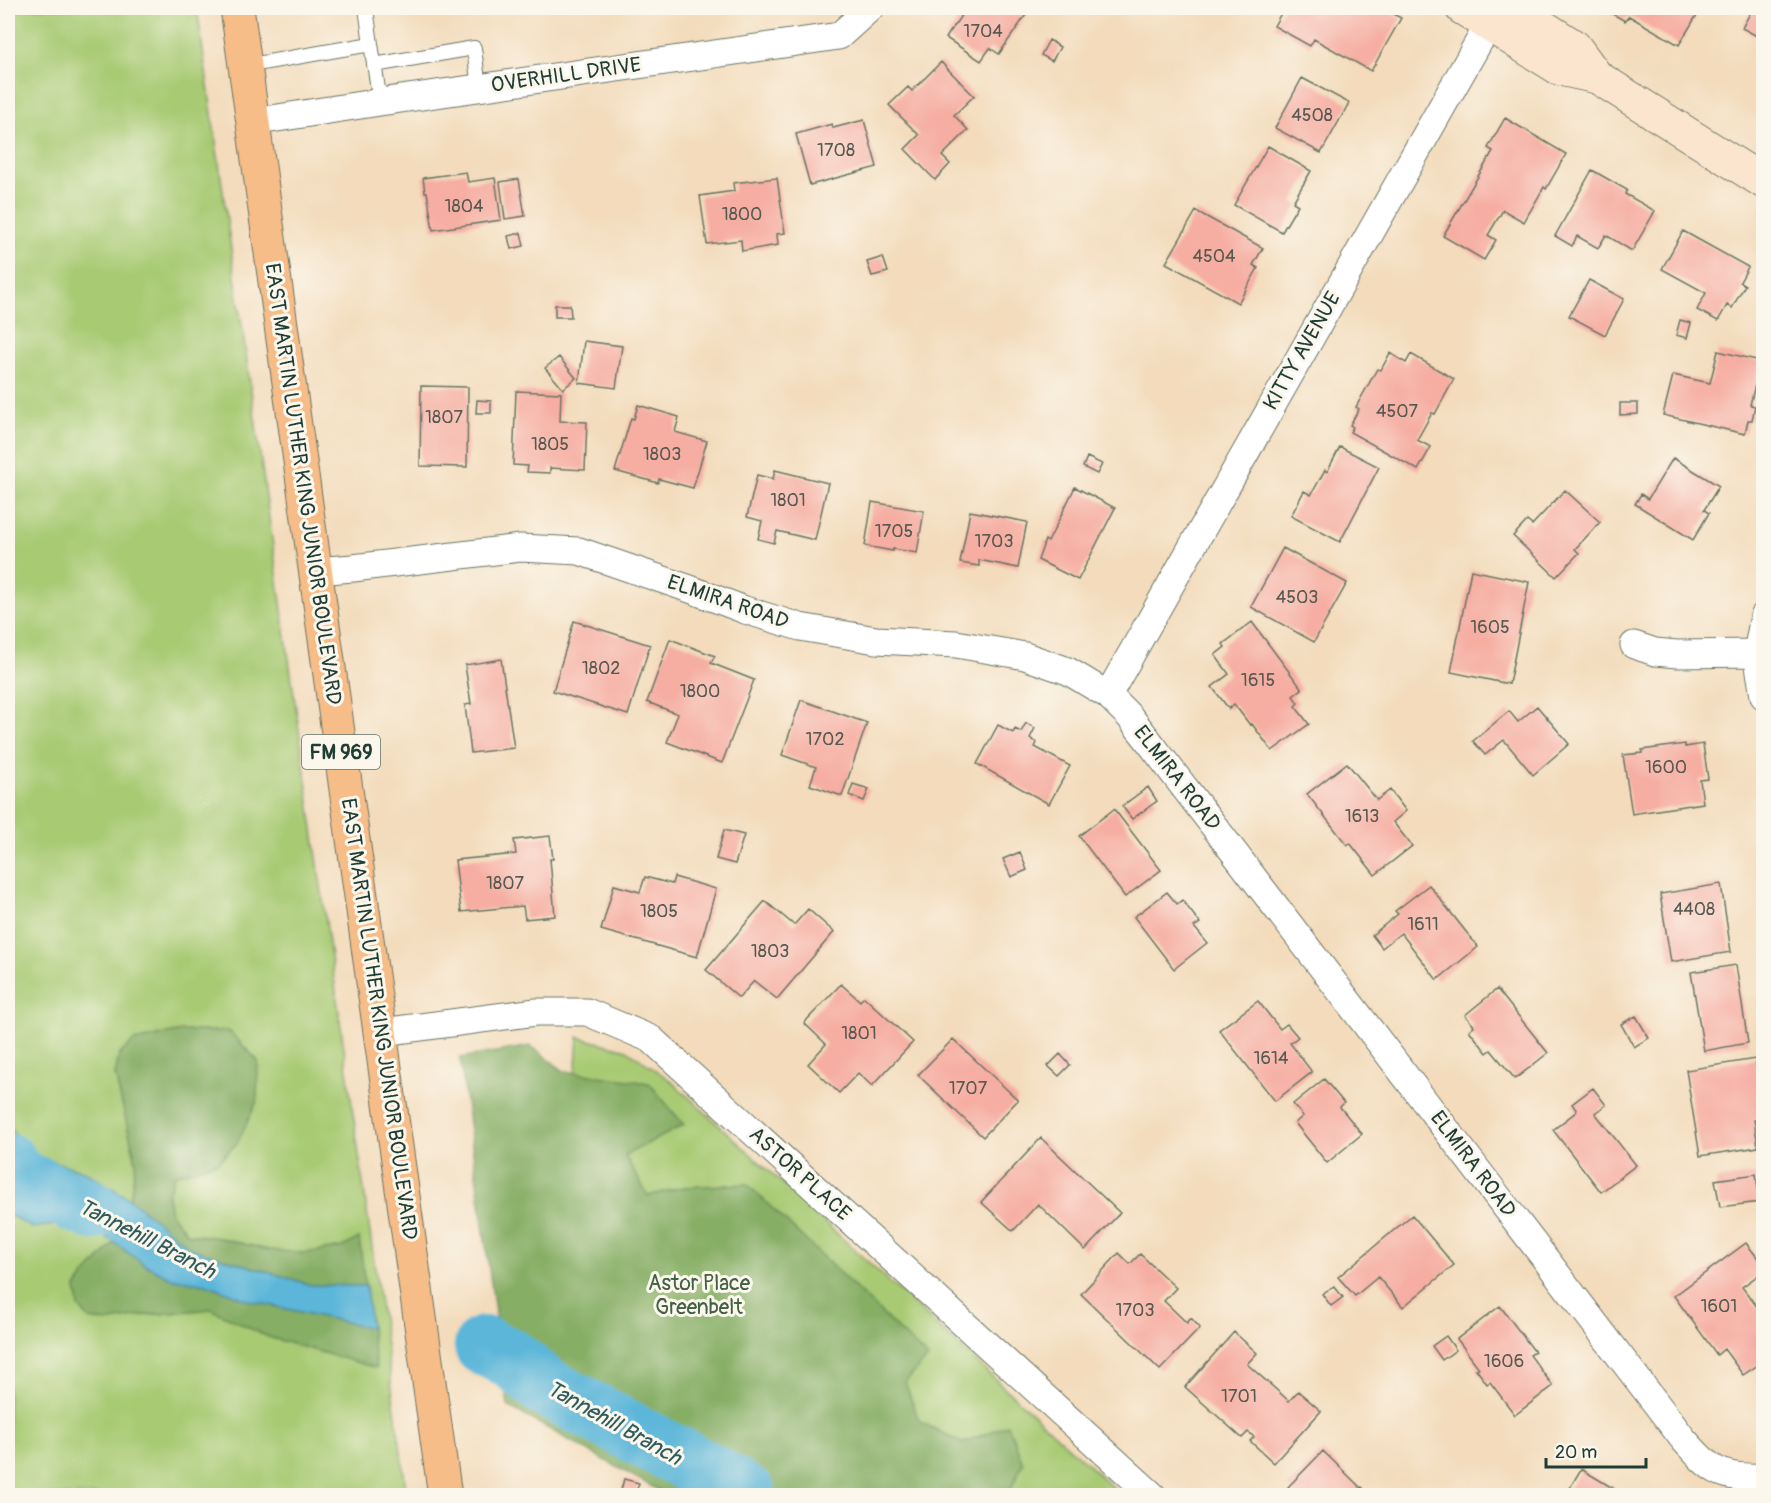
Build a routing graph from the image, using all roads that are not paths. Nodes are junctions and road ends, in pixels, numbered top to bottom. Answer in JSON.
{"nodes":[{"id":1,"x":237,"y":8,"type":"edge"},
{"id":2,"x":366,"y":8,"type":"edge"},
{"id":3,"x":870,"y":8,"type":"edge"},
{"id":4,"x":1491,"y":11,"type":"edge"},
{"id":5,"x":371,"y":44,"type":"junction"},
{"id":6,"x":374,"y":65,"type":"junction"},
{"id":7,"x":245,"y":66,"type":"junction"},
{"id":8,"x":479,"y":88,"type":"junction"},
{"id":9,"x":380,"y":102,"type":"junction"},
{"id":10,"x":252,"y":122,"type":"junction"},
{"id":11,"x":1764,"y":182,"type":"edge"},
{"id":12,"x":315,"y":571,"type":"junction"},
{"id":13,"x":1764,"y":616,"type":"edge"},
{"id":14,"x":1634,"y":645,"type":"dead end"},
{"id":15,"x":1757,"y":653,"type":"junction"},
{"id":16,"x":1108,"y":695,"type":"junction"},
{"id":17,"x":1764,"y":696,"type":"edge"},
{"id":18,"x":382,"y":1032,"type":"junction"},
{"id":19,"x":1764,"y":1477,"type":"edge"},
{"id":20,"x":445,"y":1496,"type":"edge"},
{"id":21,"x":1153,"y":1496,"type":"edge"}],
"edges":[{"from":1,"to":7,"type":"main road","name":"EAST MARTIN LUTHER KING JUNIOR BOULEVARD","number":"FM 969"},
{"from":2,"to":5,"type":"lane"},
{"from":3,"to":8,"type":"street","name":"OVERHILL DRIVE"},
{"from":4,"to":11,"type":"main road"},
{"from":4,"to":16,"type":"street","name":"KITTY AVENUE"},
{"from":5,"to":6,"type":"lane"},
{"from":5,"to":7,"type":"lane"},
{"from":6,"to":8,"type":"lane"},
{"from":6,"to":9,"type":"lane"},
{"from":7,"to":10,"type":"main road","name":"EAST MARTIN LUTHER KING JUNIOR BOULEVARD","number":"FM 969"},
{"from":8,"to":9,"type":"street","name":"OVERHILL DRIVE"},
{"from":9,"to":10,"type":"street","name":"OVERHILL DRIVE"},
{"from":10,"to":12,"type":"main road","name":"EAST MARTIN LUTHER KING JUNIOR BOULEVARD","number":"FM 969"},
{"from":12,"to":16,"type":"street","name":"ELMIRA ROAD"},
{"from":12,"to":18,"type":"main road","name":"EAST MARTIN LUTHER KING JUNIOR BOULEVARD","number":"FM 969"},
{"from":13,"to":15,"type":"street"},
{"from":14,"to":15,"type":"street"},
{"from":15,"to":17,"type":"street"},
{"from":16,"to":19,"type":"street","name":"ELMIRA ROAD"},
{"from":18,"to":20,"type":"main road","name":"EAST MARTIN LUTHER KING JUNIOR BOULEVARD","number":"FM 969"},
{"from":18,"to":21,"type":"street","name":"ASTOR PLACE"}]}
